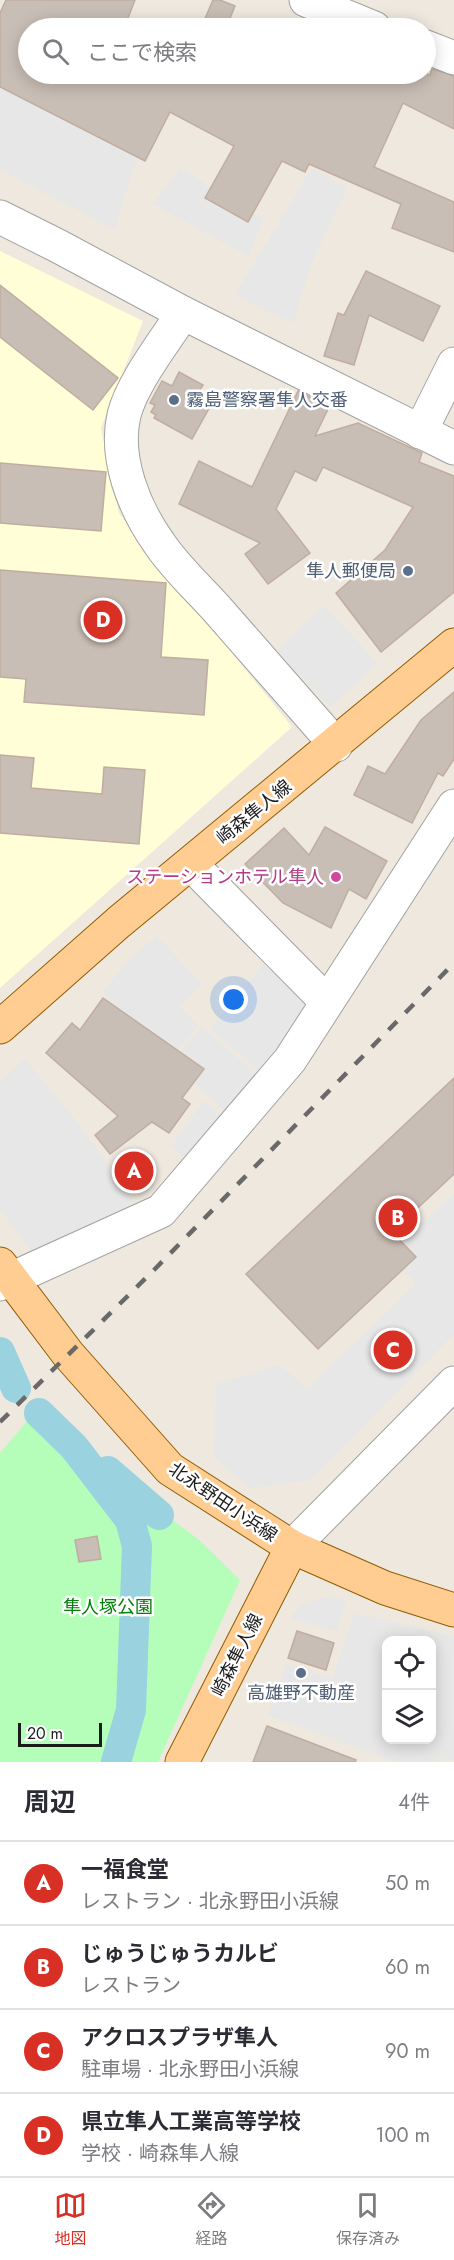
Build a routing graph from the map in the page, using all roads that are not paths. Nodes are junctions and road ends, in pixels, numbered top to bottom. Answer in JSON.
{"nodes":[{"id":1,"x":306,"y":0,"type":"edge"},
{"id":2,"x":350,"y":18,"type":"edge"},
{"id":3,"x":436,"y":51,"type":"edge"},
{"id":4,"x":454,"y":58,"type":"edge"},
{"id":5,"x":0,"y":217,"type":"edge"},
{"id":6,"x":183,"y":313,"type":"junction"},
{"id":7,"x":454,"y":364,"type":"edge"},
{"id":8,"x":420,"y":432,"type":"junction"},
{"id":9,"x":454,"y":448,"type":"edge"},
{"id":10,"x":454,"y":645,"type":"edge"},
{"id":11,"x":336,"y":745,"type":"junction"},
{"id":12,"x":454,"y":806,"type":"edge"},
{"id":13,"x":190,"y":864,"type":"junction"},
{"id":14,"x":327,"y":1002,"type":"junction"},
{"id":15,"x":0,"y":1027,"type":"edge"},
{"id":16,"x":3,"y":1276,"type":"edge"},
{"id":17,"x":454,"y":1383,"type":"edge"},
{"id":18,"x":292,"y":1547,"type":"junction"},
{"id":19,"x":454,"y":1610,"type":"edge"},
{"id":20,"x":182,"y":1762,"type":"edge"}],
"edges":[{"from":1,"to":2,"type":"street"},
{"from":3,"to":4,"type":"street"},
{"from":5,"to":6,"type":"street"},
{"from":6,"to":8,"type":"street"},
{"from":6,"to":11,"type":"street"},
{"from":7,"to":8,"type":"street"},
{"from":8,"to":9,"type":"street"},
{"from":10,"to":11,"type":"main road","name":"崎森隼人線"},
{"from":11,"to":13,"type":"main road","name":"崎森隼人線"},
{"from":12,"to":14,"type":"street"},
{"from":13,"to":14,"type":"street"},
{"from":13,"to":15,"type":"main road","name":"崎森隼人線"},
{"from":14,"to":16,"type":"street"},
{"from":16,"to":18,"type":"main road","name":"北永野田小浜線"},
{"from":17,"to":18,"type":"street"},
{"from":18,"to":19,"type":"main road","name":"北永野田小浜線"},
{"from":18,"to":20,"type":"main road","name":"崎森隼人線"}]}
